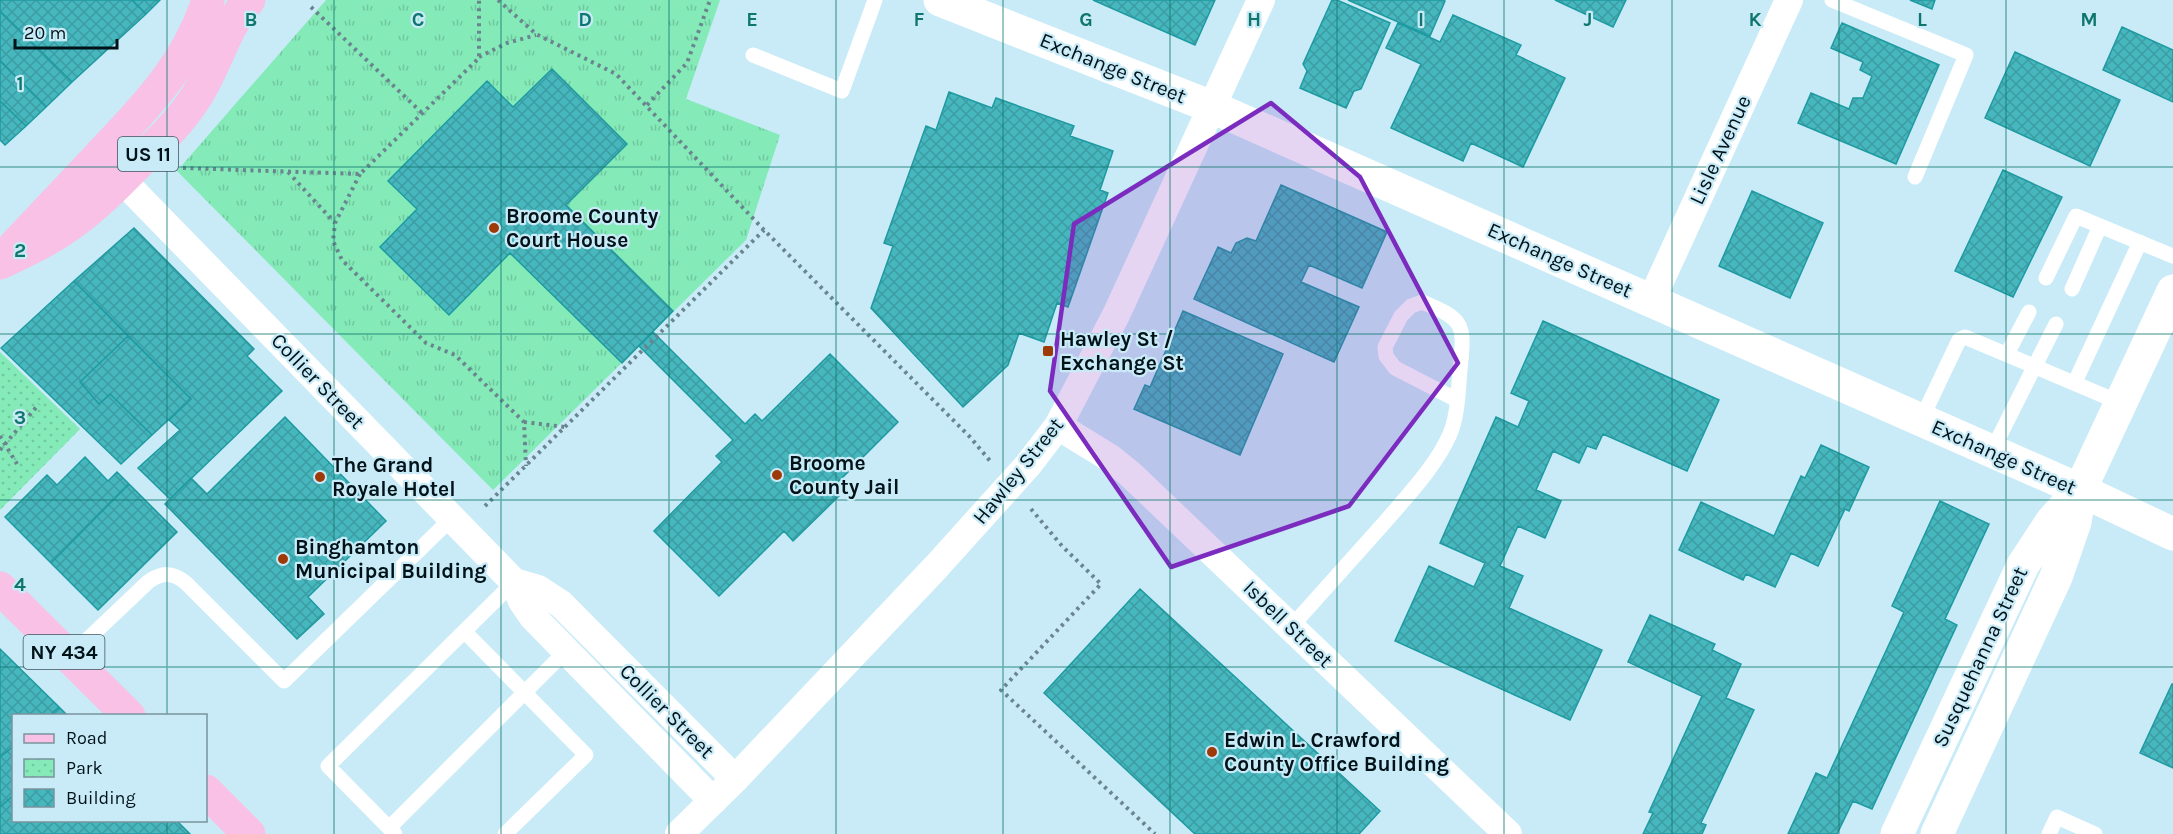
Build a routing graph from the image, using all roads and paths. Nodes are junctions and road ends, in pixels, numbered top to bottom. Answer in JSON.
{"nodes":[{"id":1,"x":208,"y":0,"type":"edge"},
{"id":2,"x":249,"y":0,"type":"edge"},
{"id":3,"x":479,"y":0,"type":"edge"},
{"id":4,"x":498,"y":0,"type":"edge"},
{"id":5,"x":710,"y":0,"type":"edge"},
{"id":6,"x":875,"y":0,"type":"edge"},
{"id":7,"x":940,"y":0,"type":"edge"},
{"id":8,"x":1261,"y":0,"type":"edge"},
{"id":9,"x":1789,"y":0,"type":"edge"},
{"id":10,"x":1832,"y":0,"type":"edge"},
{"id":11,"x":311,"y":7,"type":"dead end"},
{"id":12,"x":536,"y":34,"type":"junction"},
{"id":13,"x":753,"y":55,"type":"dead end"},
{"id":14,"x":479,"y":58,"type":"junction"},
{"id":15,"x":647,"y":105,"type":"junction"},
{"id":16,"x":1212,"y":107,"type":"junction"},
{"id":17,"x":422,"y":113,"type":"junction"},
{"id":18,"x":181,"y":168,"type":"dead end"},
{"id":19,"x":287,"y":171,"type":"junction"},
{"id":20,"x":360,"y":174,"type":"junction"},
{"id":21,"x":1915,"y":177,"type":"dead end"},
{"id":22,"x":122,"y":180,"type":"junction"},
{"id":23,"x":335,"y":223,"type":"junction"},
{"id":24,"x":2100,"y":226,"type":"junction"},
{"id":25,"x":764,"y":230,"type":"junction"},
{"id":26,"x":2140,"y":242,"type":"junction"},
{"id":27,"x":2173,"y":256,"type":"edge"},
{"id":28,"x":0,"y":262,"type":"edge"},
{"id":29,"x":2046,"y":278,"type":"dead end"},
{"id":30,"x":2072,"y":289,"type":"dead end"},
{"id":31,"x":2173,"y":291,"type":"edge"},
{"id":32,"x":1651,"y":301,"type":"junction"},
{"id":33,"x":2029,"y":312,"type":"dead end"},
{"id":34,"x":2056,"y":324,"type":"dead end"},
{"id":35,"x":2007,"y":354,"type":"junction"},
{"id":36,"x":2035,"y":365,"type":"junction"},
{"id":37,"x":2075,"y":382,"type":"junction"},
{"id":38,"x":1457,"y":400,"type":"junction"},
{"id":39,"x":2121,"y":403,"type":"junction"},
{"id":40,"x":39,"y":404,"type":"dead end"},
{"id":41,"x":1921,"y":420,"type":"junction"},
{"id":42,"x":524,"y":422,"type":"junction"},
{"id":43,"x":1058,"y":426,"type":"junction"},
{"id":44,"x":565,"y":427,"type":"junction"},
{"id":45,"x":0,"y":436,"type":"edge"},
{"id":46,"x":5,"y":444,"type":"junction"},
{"id":47,"x":0,"y":450,"type":"edge"},
{"id":48,"x":1992,"y":451,"type":"junction"},
{"id":49,"x":17,"y":464,"type":"dead end"},
{"id":50,"x":993,"y":465,"type":"dead end"},
{"id":51,"x":526,"y":466,"type":"junction"},
{"id":52,"x":2080,"y":490,"type":"junction"},
{"id":53,"x":1024,"y":501,"type":"dead end"},
{"id":54,"x":457,"y":523,"type":"junction"},
{"id":55,"x":2173,"y":534,"type":"edge"},
{"id":56,"x":514,"y":582,"type":"junction"},
{"id":57,"x":0,"y":588,"type":"edge"},
{"id":58,"x":1291,"y":627,"type":"junction"},
{"id":59,"x":465,"y":632,"type":"junction"},
{"id":60,"x":566,"y":651,"type":"junction"},
{"id":61,"x":69,"y":657,"type":"junction"},
{"id":62,"x":524,"y":693,"type":"junction"},
{"id":63,"x":127,"y":714,"type":"edge"},
{"id":64,"x":735,"y":779,"type":"junction"},
{"id":65,"x":207,"y":792,"type":"edge"},
{"id":66,"x":713,"y":801,"type":"junction"},
{"id":67,"x":392,"y":831,"type":"edge"},
{"id":68,"x":249,"y":834,"type":"edge"},
{"id":69,"x":505,"y":834,"type":"edge"},
{"id":70,"x":680,"y":834,"type":"edge"},
{"id":71,"x":1155,"y":834,"type":"edge"},
{"id":72,"x":1508,"y":834,"type":"edge"},
{"id":73,"x":1897,"y":834,"type":"edge"},
{"id":74,"x":1937,"y":834,"type":"edge"},
{"id":75,"x":2049,"y":834,"type":"edge"},
{"id":76,"x":2095,"y":834,"type":"edge"}],
"edges":[{"from":1,"to":28,"type":"main road","number":"US 11"},
{"from":2,"to":22,"type":"main road","number":"US 11"},
{"from":3,"to":14,"type":"path"},
{"from":4,"to":12,"type":"path"},
{"from":5,"to":15,"type":"path"},
{"from":6,"to":13,"type":"lane"},
{"from":7,"to":16,"type":"main road","name":"Exchange Street"},
{"from":8,"to":16,"type":"street","name":"Hawley Street"},
{"from":9,"to":32,"type":"street","name":"Lisle Avenue"},
{"from":10,"to":21,"type":"lane"},
{"from":11,"to":17,"type":"path"},
{"from":12,"to":14,"type":"path"},
{"from":12,"to":15,"type":"path"},
{"from":14,"to":17,"type":"path"},
{"from":15,"to":25,"type":"path"},
{"from":16,"to":32,"type":"main road","name":"Exchange Street"},
{"from":16,"to":43,"type":"street","name":"Hawley Street"},
{"from":17,"to":20,"type":"path"},
{"from":18,"to":19,"type":"path"},
{"from":19,"to":20,"type":"path"},
{"from":19,"to":23,"type":"path"},
{"from":20,"to":23,"type":"path"},
{"from":22,"to":28,"type":"main road","number":"US 11"},
{"from":22,"to":54,"type":"street","name":"Collier Street"},
{"from":23,"to":42,"type":"path"},
{"from":24,"to":26,"type":"lane"},
{"from":24,"to":29,"type":"lane"},
{"from":24,"to":30,"type":"lane"},
{"from":25,"to":44,"type":"path"},
{"from":25,"to":50,"type":"path"},
{"from":26,"to":27,"type":"lane"},
{"from":26,"to":37,"type":"lane"},
{"from":31,"to":39,"type":"main road","name":"Susquehanna Street"},
{"from":32,"to":41,"type":"main road","name":"Exchange Street"},
{"from":33,"to":35,"type":"lane"},
{"from":34,"to":36,"type":"lane"},
{"from":35,"to":36,"type":"lane"},
{"from":35,"to":41,"type":"lane"},
{"from":36,"to":37,"type":"lane"},
{"from":36,"to":48,"type":"lane"},
{"from":37,"to":39,"type":"lane"},
{"from":38,"to":38,"type":"lane"},
{"from":38,"to":58,"type":"lane"},
{"from":39,"to":52,"type":"main road","name":"Susquehanna Street"},
{"from":40,"to":46,"type":"path"},
{"from":41,"to":48,"type":"main road","name":"Exchange Street"},
{"from":42,"to":44,"type":"path"},
{"from":42,"to":51,"type":"path"},
{"from":43,"to":58,"type":"street","name":"Isbell Street"},
{"from":43,"to":64,"type":"street","name":"Hawley Street"},
{"from":44,"to":51,"type":"path"},
{"from":45,"to":46,"type":"path"},
{"from":46,"to":47,"type":"path"},
{"from":46,"to":49,"type":"path"},
{"from":48,"to":52,"type":"main road","name":"Exchange Street"},
{"from":51,"to":54,"type":"path"},
{"from":52,"to":55,"type":"main road","name":"Exchange Street"},
{"from":52,"to":73,"type":"main road","name":"Susquehanna Street"},
{"from":52,"to":74,"type":"main road","name":"Susquehanna Street"},
{"from":53,"to":71,"type":"path"},
{"from":54,"to":56,"type":"street","name":"Collier Street"},
{"from":54,"to":61,"type":"lane"},
{"from":56,"to":59,"type":"lane"},
{"from":56,"to":60,"type":"street","name":"Collier Street"},
{"from":56,"to":64,"type":"street","name":"Collier Street"},
{"from":57,"to":61,"type":"main road","number":"NY 434"},
{"from":58,"to":72,"type":"street","name":"Isbell Street"},
{"from":59,"to":62,"type":"lane"},
{"from":59,"to":67,"type":"lane"},
{"from":60,"to":62,"type":"lane"},
{"from":60,"to":66,"type":"street","name":"Collier Street"},
{"from":61,"to":63,"type":"main road","number":"NY 434"},
{"from":62,"to":67,"type":"lane"},
{"from":62,"to":69,"type":"lane"},
{"from":64,"to":66,"type":"street","name":"Hawley Street"},
{"from":65,"to":68,"type":"main road"},
{"from":66,"to":70,"type":"street","name":"Hawley Street"},
{"from":75,"to":76,"type":"lane"}]}
